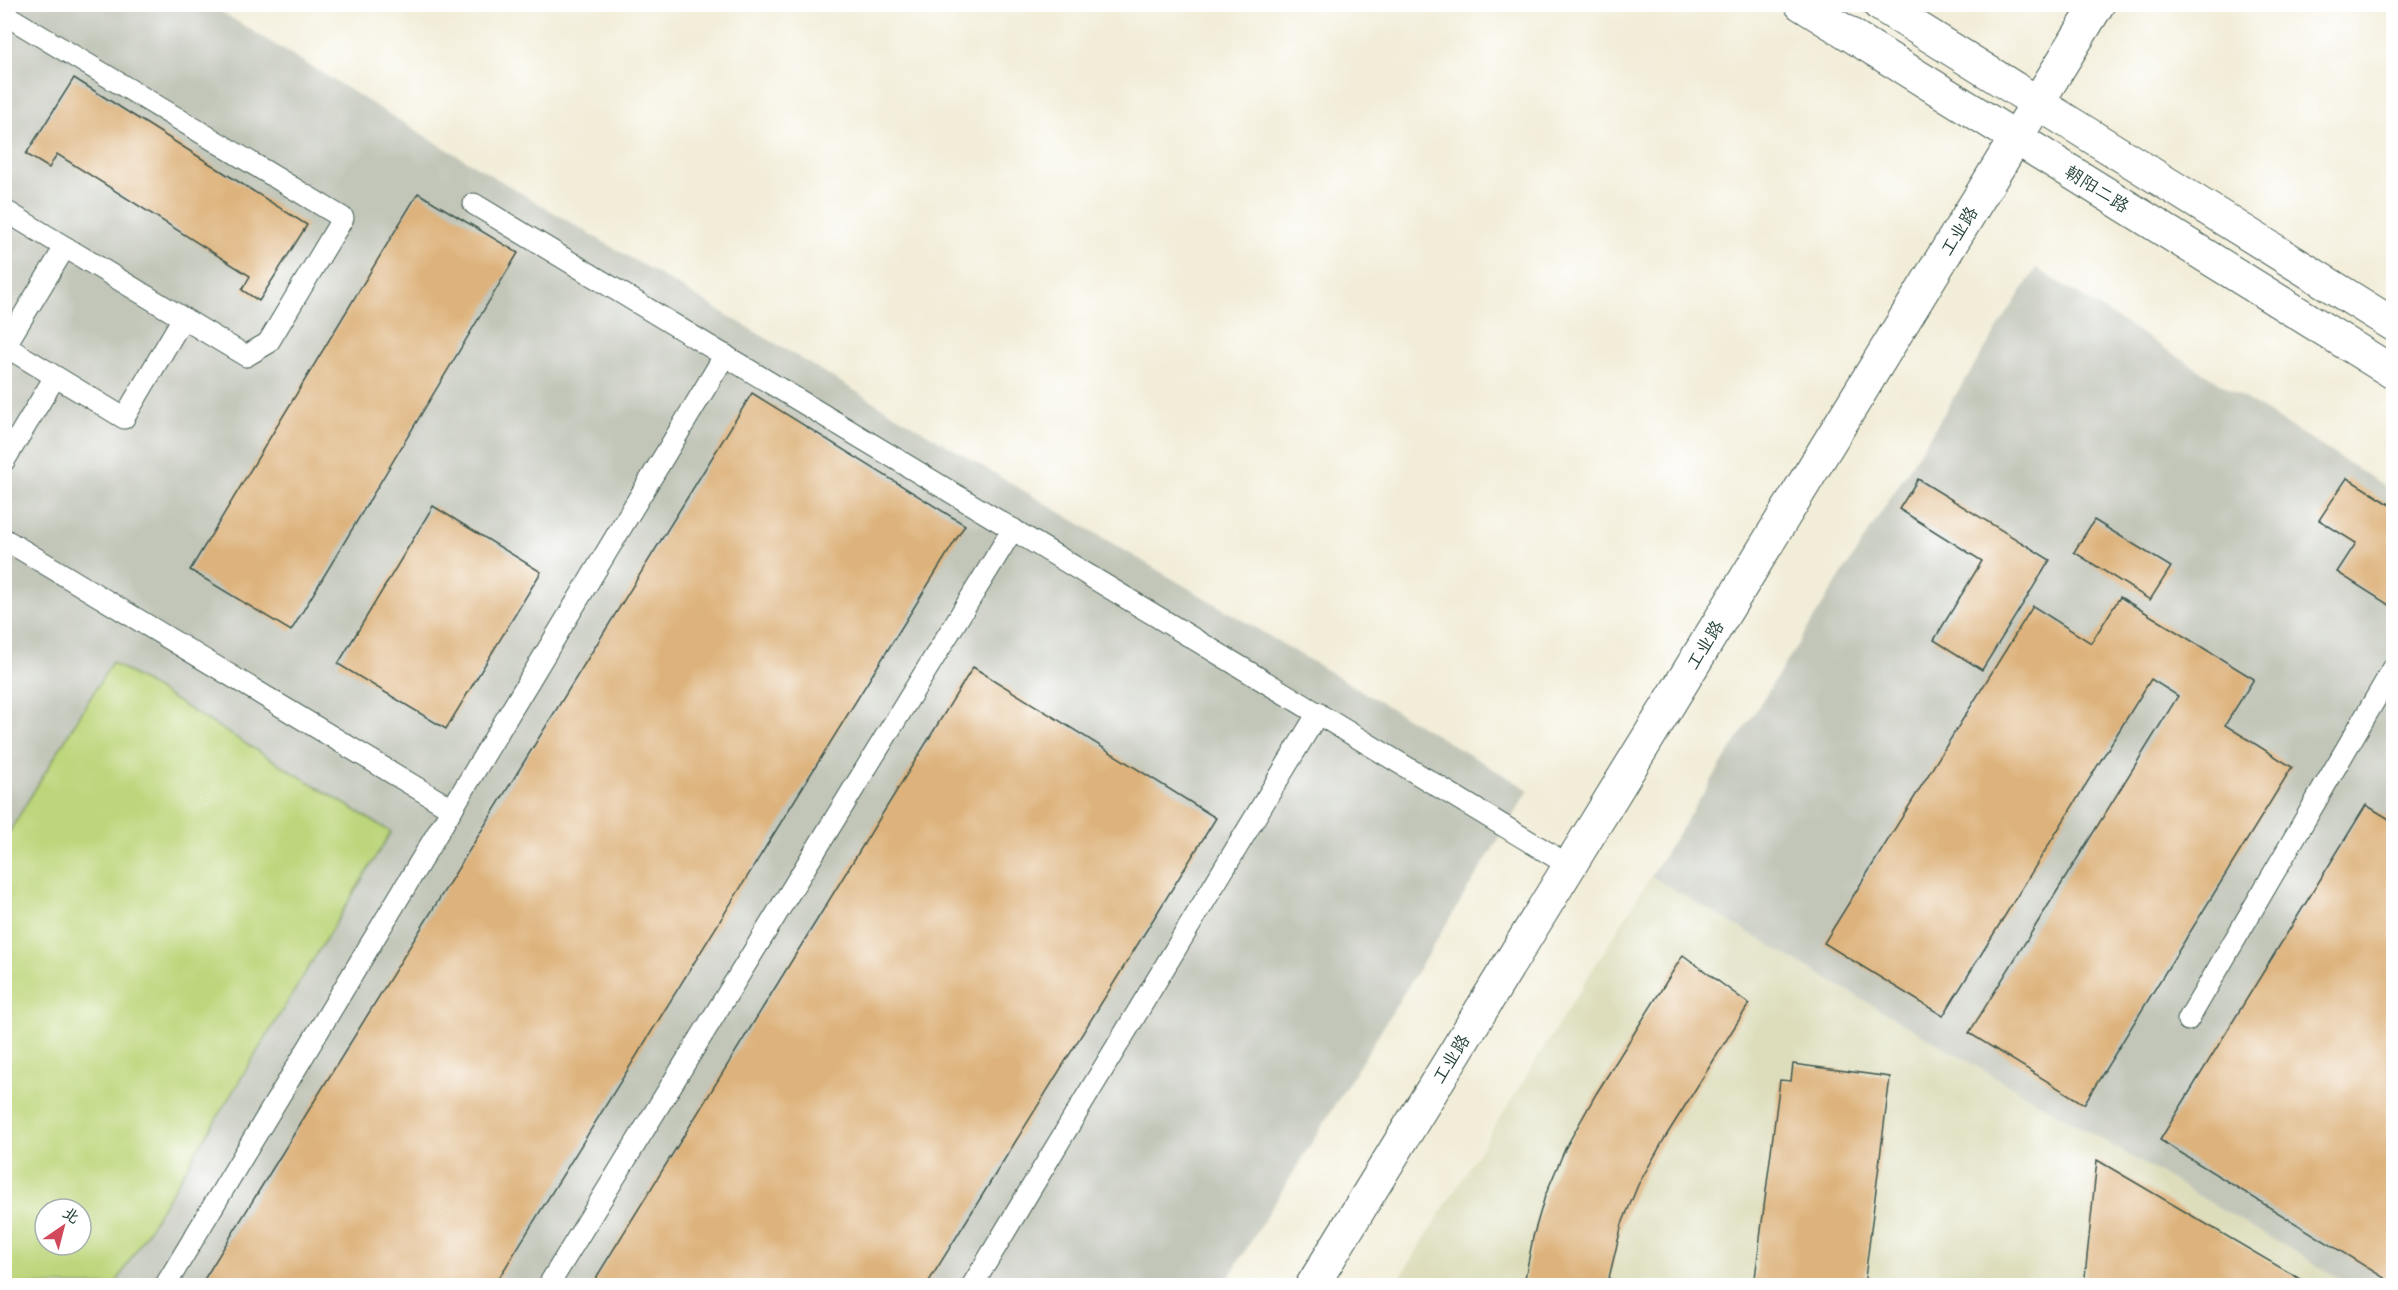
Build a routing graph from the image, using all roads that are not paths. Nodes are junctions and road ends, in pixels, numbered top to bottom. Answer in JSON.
{"nodes":[{"id":1,"x":1801,"y":4,"type":"edge"},
{"id":2,"x":1879,"y":4,"type":"edge"},
{"id":3,"x":2098,"y":4,"type":"edge"},
{"id":4,"x":4,"y":14,"type":"edge"},
{"id":5,"x":2037,"y":104,"type":"junction"},
{"id":6,"x":2016,"y":138,"type":"junction"},
{"id":7,"x":474,"y":204,"type":"dead end"},
{"id":8,"x":4,"y":210,"type":"edge"},
{"id":9,"x":65,"y":247,"type":"junction"},
{"id":10,"x":183,"y":318,"type":"junction"},
{"id":11,"x":2394,"y":325,"type":"edge"},
{"id":12,"x":725,"y":355,"type":"junction"},
{"id":13,"x":2394,"y":373,"type":"edge"},
{"id":14,"x":55,"y":377,"type":"junction"},
{"id":15,"x":4,"y":461,"type":"edge"},
{"id":16,"x":1013,"y":529,"type":"junction"},
{"id":17,"x":4,"y":539,"type":"edge"},
{"id":18,"x":2394,"y":667,"type":"edge"},
{"id":19,"x":1318,"y":713,"type":"junction"},
{"id":20,"x":452,"y":809,"type":"junction"},
{"id":21,"x":1570,"y":866,"type":"junction"},
{"id":22,"x":2188,"y":1020,"type":"dead end"},
{"id":23,"x":165,"y":1286,"type":"edge"},
{"id":24,"x":548,"y":1286,"type":"edge"},
{"id":25,"x":972,"y":1286,"type":"edge"},
{"id":26,"x":1312,"y":1286,"type":"edge"}],
"edges":[{"from":1,"to":6,"type":"street","name":"朝阳二路"},
{"from":2,"to":5,"type":"street"},
{"from":3,"to":5,"type":"street","name":"工业路"},
{"from":4,"to":10,"type":"lane"},
{"from":5,"to":6,"type":"street","name":"工业路"},
{"from":5,"to":11,"type":"street"},
{"from":6,"to":13,"type":"street","name":"朝阳二路"},
{"from":6,"to":21,"type":"street","name":"工业路"},
{"from":7,"to":12,"type":"lane"},
{"from":8,"to":9,"type":"lane"},
{"from":9,"to":10,"type":"lane"},
{"from":9,"to":14,"type":"lane"},
{"from":10,"to":14,"type":"lane"},
{"from":12,"to":16,"type":"lane"},
{"from":12,"to":20,"type":"lane"},
{"from":14,"to":15,"type":"lane"},
{"from":16,"to":19,"type":"lane"},
{"from":16,"to":24,"type":"lane"},
{"from":17,"to":20,"type":"lane"},
{"from":18,"to":22,"type":"lane"},
{"from":19,"to":21,"type":"lane"},
{"from":19,"to":25,"type":"lane"},
{"from":20,"to":23,"type":"lane"},
{"from":21,"to":26,"type":"street","name":"工业路"}]}
